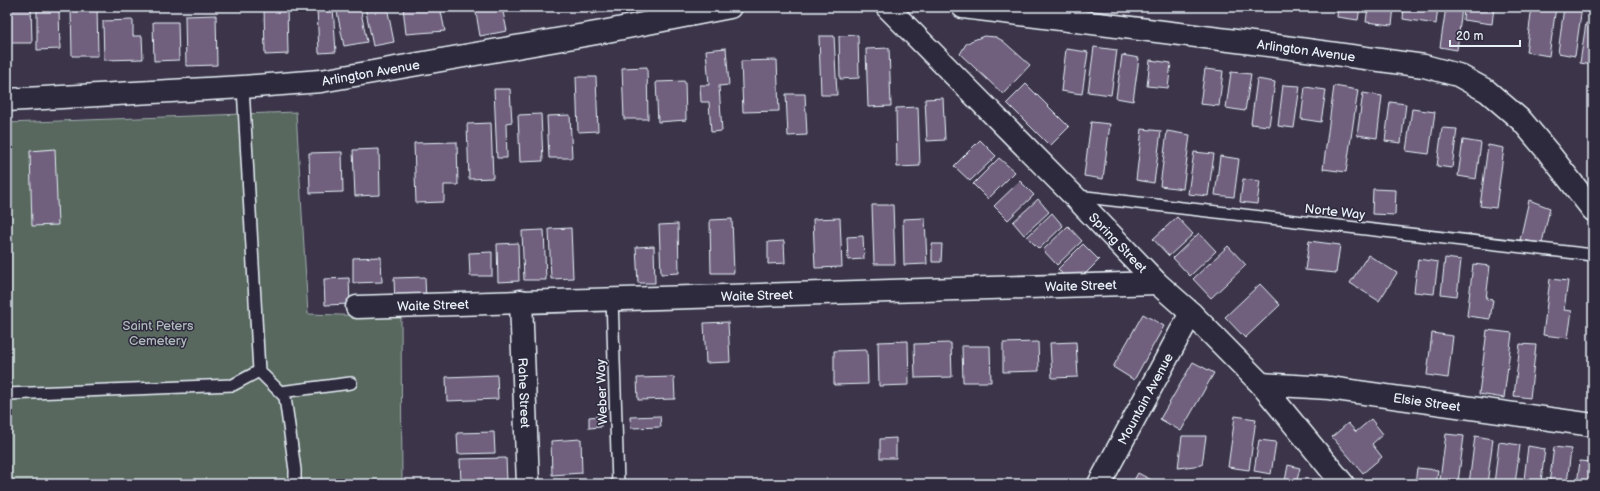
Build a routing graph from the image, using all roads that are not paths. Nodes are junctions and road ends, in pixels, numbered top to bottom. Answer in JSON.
{"nodes":[{"id":1,"x":730,"y":7,"type":"edge"},
{"id":2,"x":887,"y":7,"type":"edge"},
{"id":3,"x":963,"y":7,"type":"edge"},
{"id":4,"x":243,"y":87,"type":"junction"},
{"id":5,"x":7,"y":100,"type":"edge"},
{"id":6,"x":1074,"y":196,"type":"junction"},
{"id":7,"x":1593,"y":210,"type":"edge"},
{"id":8,"x":1593,"y":255,"type":"edge"},
{"id":9,"x":1157,"y":283,"type":"junction"},
{"id":10,"x":612,"y":298,"type":"junction"},
{"id":11,"x":521,"y":301,"type":"junction"},
{"id":12,"x":357,"y":307,"type":"dead end"},
{"id":13,"x":1191,"y":313,"type":"junction"},
{"id":14,"x":259,"y":371,"type":"junction"},
{"id":15,"x":351,"y":383,"type":"dead end"},
{"id":16,"x":1261,"y":384,"type":"junction"},
{"id":17,"x":280,"y":392,"type":"junction"},
{"id":18,"x":7,"y":394,"type":"edge"},
{"id":19,"x":1593,"y":425,"type":"edge"},
{"id":20,"x":295,"y":484,"type":"edge"},
{"id":21,"x":528,"y":484,"type":"edge"},
{"id":22,"x":618,"y":484,"type":"edge"},
{"id":23,"x":1099,"y":484,"type":"edge"},
{"id":24,"x":1343,"y":484,"type":"edge"}],
"edges":[{"from":1,"to":4,"type":"street","name":"Arlington Avenue"},
{"from":2,"to":6,"type":"street","name":"Spring Street"},
{"from":3,"to":7,"type":"street","name":"Arlington Avenue"},
{"from":4,"to":5,"type":"street","name":"Arlington Avenue"},
{"from":4,"to":14,"type":"lane"},
{"from":6,"to":8,"type":"lane","name":"Norte Way"},
{"from":6,"to":9,"type":"street","name":"Spring Street"},
{"from":9,"to":10,"type":"street","name":"Waite Street"},
{"from":9,"to":13,"type":"street","name":"Spring Street"},
{"from":10,"to":11,"type":"street","name":"Waite Street"},
{"from":10,"to":22,"type":"lane","name":"Weber Way"},
{"from":11,"to":12,"type":"street","name":"Waite Street"},
{"from":11,"to":21,"type":"street","name":"Rahe Street"},
{"from":13,"to":16,"type":"street","name":"Spring Street"},
{"from":13,"to":23,"type":"street","name":"Mountain Avenue"},
{"from":14,"to":17,"type":"lane"},
{"from":14,"to":18,"type":"lane"},
{"from":15,"to":17,"type":"lane"},
{"from":16,"to":19,"type":"street","name":"Elsie Street"},
{"from":16,"to":24,"type":"street","name":"Spring Street"},
{"from":17,"to":20,"type":"lane"}]}
